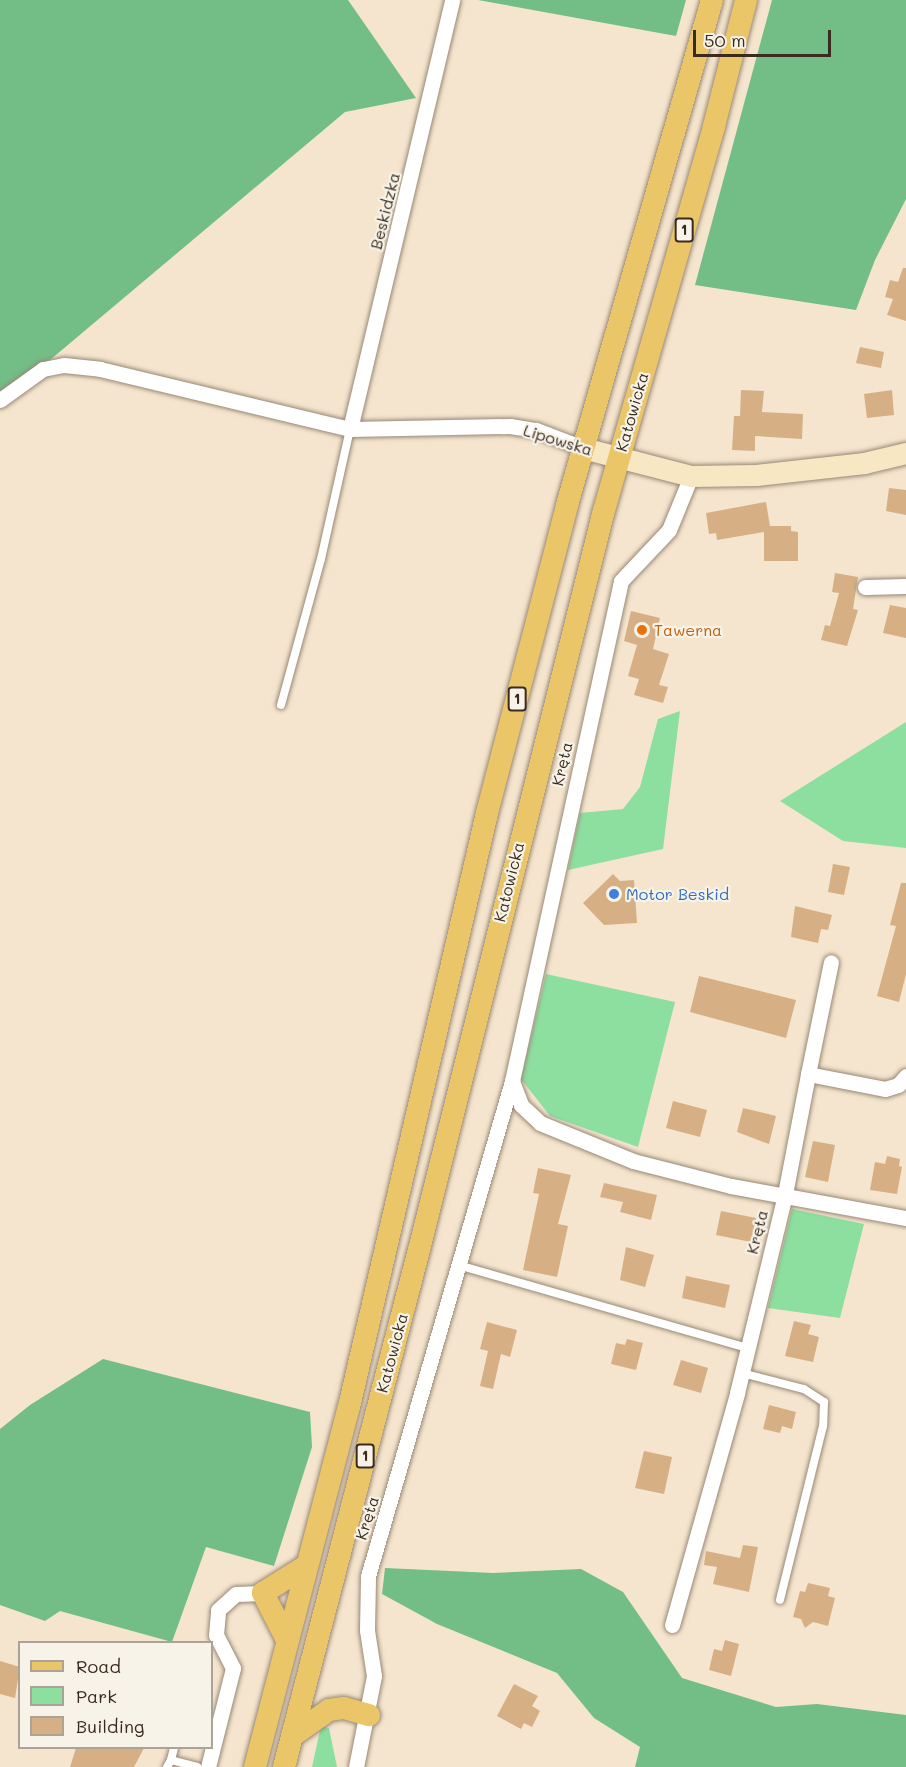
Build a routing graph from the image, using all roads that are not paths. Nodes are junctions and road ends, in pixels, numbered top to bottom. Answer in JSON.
{"nodes":[{"id":1,"x":452,"y":0,"type":"edge"},
{"id":2,"x":712,"y":0,"type":"edge"},
{"id":3,"x":746,"y":0,"type":"edge"},
{"id":4,"x":0,"y":400,"type":"edge"},
{"id":5,"x":350,"y":429,"type":"junction"},
{"id":6,"x":583,"y":448,"type":"junction"},
{"id":7,"x":906,"y":453,"type":"edge"},
{"id":8,"x":618,"y":459,"type":"junction"},
{"id":9,"x":691,"y":476,"type":"junction"},
{"id":10,"x":906,"y":586,"type":"edge"},
{"id":11,"x":865,"y":587,"type":"dead end"},
{"id":12,"x":281,"y":705,"type":"dead end"},
{"id":13,"x":831,"y":962,"type":"dead end"},
{"id":14,"x":808,"y":1074,"type":"junction"},
{"id":15,"x":906,"y":1076,"type":"edge"},
{"id":16,"x":512,"y":1081,"type":"junction"},
{"id":17,"x":785,"y":1194,"type":"junction"},
{"id":18,"x":906,"y":1218,"type":"edge"},
{"id":19,"x":456,"y":1265,"type":"junction"},
{"id":20,"x":748,"y":1348,"type":"junction"},
{"id":21,"x":742,"y":1373,"type":"junction"},
{"id":22,"x":306,"y":1566,"type":"junction"},
{"id":23,"x":263,"y":1593,"type":"junction"},
{"id":24,"x":780,"y":1600,"type":"dead end"},
{"id":25,"x":672,"y":1625,"type":"dead end"},
{"id":26,"x":287,"y":1640,"type":"junction"},
{"id":27,"x":369,"y":1715,"type":"junction"},
{"id":28,"x":292,"y":1736,"type":"junction"},
{"id":29,"x":213,"y":1746,"type":"edge"},
{"id":30,"x":174,"y":1749,"type":"edge"},
{"id":31,"x":212,"y":1749,"type":"edge"},
{"id":32,"x":169,"y":1764,"type":"edge"},
{"id":33,"x":197,"y":1767,"type":"edge"},
{"id":34,"x":208,"y":1767,"type":"edge"},
{"id":35,"x":255,"y":1767,"type":"edge"},
{"id":36,"x":284,"y":1767,"type":"edge"},
{"id":37,"x":356,"y":1767,"type":"edge"}],
"edges":[{"from":1,"to":5,"type":"street","name":"Beskidzka"},
{"from":2,"to":6,"type":"main road","name":"Katowicka","number":"1"},
{"from":3,"to":8,"type":"main road","name":"Katowicka","number":"1"},
{"from":4,"to":5,"type":"street","name":"Lipowska"},
{"from":5,"to":6,"type":"street","name":"Lipowska"},
{"from":5,"to":12,"type":"lane"},
{"from":6,"to":8,"type":"street","name":"Lipowska"},
{"from":6,"to":22,"type":"main road","name":"Katowicka","number":"1"},
{"from":7,"to":9,"type":"street","name":"Lipowska"},
{"from":8,"to":9,"type":"street","name":"Lipowska"},
{"from":8,"to":28,"type":"main road","name":"Katowicka","number":"1"},
{"from":9,"to":16,"type":"street","name":"Kręta"},
{"from":10,"to":11,"type":"street"},
{"from":13,"to":14,"type":"street","name":"Kręta"},
{"from":14,"to":15,"type":"street"},
{"from":14,"to":17,"type":"street","name":"Kręta"},
{"from":16,"to":17,"type":"street","name":"Kręta"},
{"from":16,"to":19,"type":"street","name":"Kręta"},
{"from":17,"to":18,"type":"street","name":"Kręta"},
{"from":17,"to":20,"type":"street","name":"Kręta"},
{"from":19,"to":20,"type":"lane"},
{"from":19,"to":27,"type":"street","name":"Kręta"},
{"from":20,"to":21,"type":"street","name":"Kręta"},
{"from":21,"to":24,"type":"lane"},
{"from":21,"to":25,"type":"street","name":"Kręta"},
{"from":22,"to":23,"type":"main road"},
{"from":22,"to":26,"type":"main road","name":"Katowicka","number":"1"},
{"from":23,"to":26,"type":"main road"},
{"from":23,"to":29,"type":"street"},
{"from":26,"to":35,"type":"main road","name":"Katowicka","number":"1"},
{"from":27,"to":28,"type":"main road"},
{"from":27,"to":37,"type":"street","name":"Kręta"},
{"from":28,"to":36,"type":"main road","name":"Katowicka","number":"1"},
{"from":30,"to":32,"type":"lane"},
{"from":31,"to":34,"type":"street"},
{"from":32,"to":33,"type":"lane"}]}
